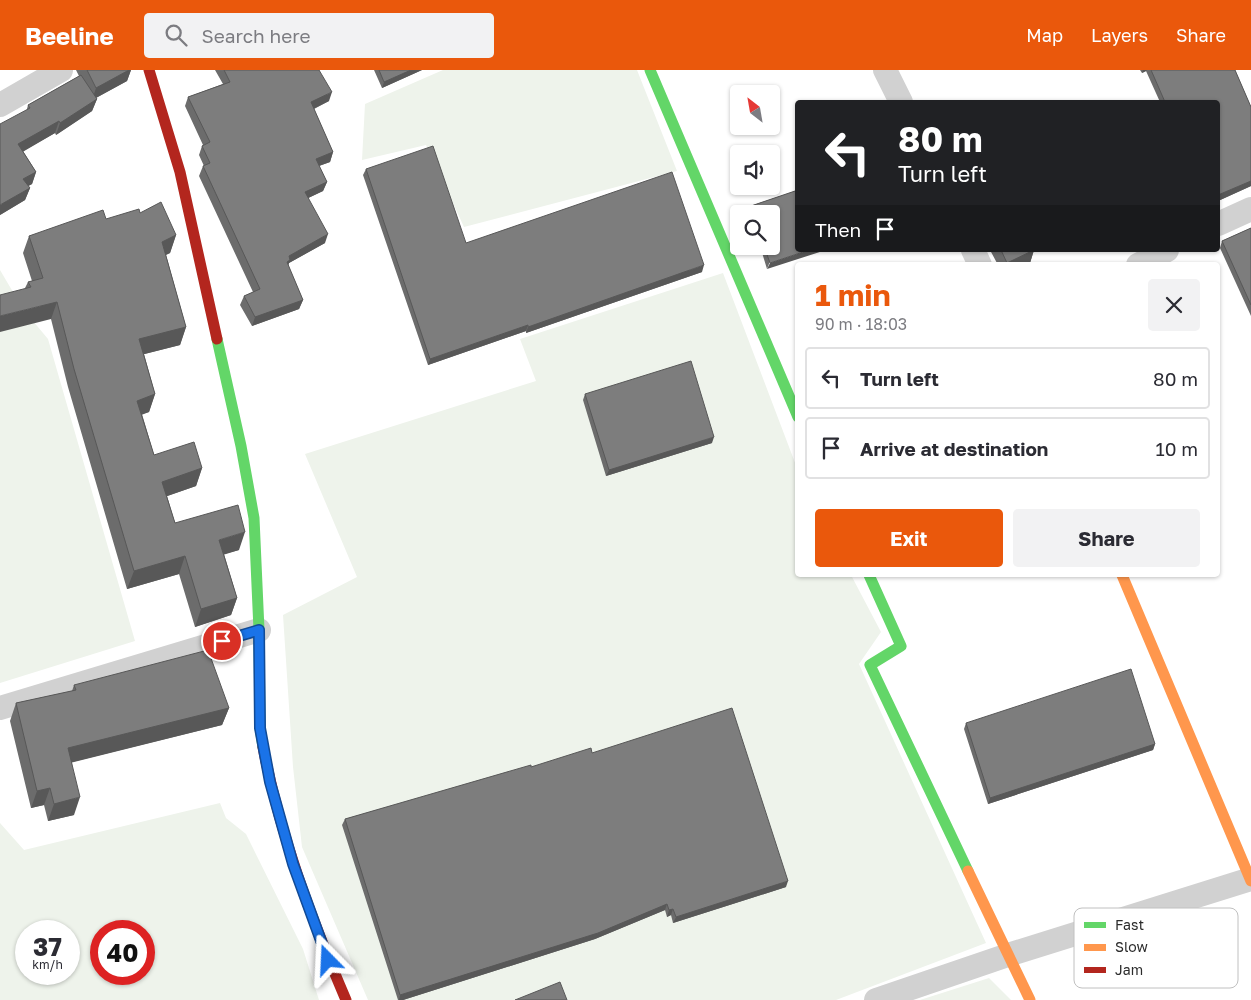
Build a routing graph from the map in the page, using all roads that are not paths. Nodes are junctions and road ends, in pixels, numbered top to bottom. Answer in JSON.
{"nodes":[{"id":1,"x":61,"y":70,"type":"edge"},
{"id":2,"x":149,"y":70,"type":"edge"},
{"id":3,"x":650,"y":70,"type":"edge"},
{"id":4,"x":885,"y":70,"type":"edge"},
{"id":5,"x":900,"y":100,"type":"edge"},
{"id":6,"x":0,"y":105,"type":"edge"},
{"id":7,"x":1251,"y":209,"type":"edge"},
{"id":8,"x":1220,"y":223,"type":"edge"},
{"id":9,"x":1163,"y":252,"type":"edge"},
{"id":10,"x":1144,"y":262,"type":"edge"},
{"id":11,"x":795,"y":410,"type":"edge"},
{"id":12,"x":869,"y":577,"type":"edge"},
{"id":13,"x":1123,"y":577,"type":"edge"},
{"id":14,"x":259,"y":630,"type":"junction"},
{"id":15,"x":0,"y":708,"type":"edge"},
{"id":16,"x":1251,"y":880,"type":"edge"},
{"id":17,"x":1160,"y":908,"type":"edge"},
{"id":18,"x":1074,"y":935,"type":"edge"},
{"id":19,"x":1008,"y":955,"type":"junction"},
{"id":20,"x":346,"y":1000,"type":"edge"},
{"id":21,"x":876,"y":1000,"type":"edge"},
{"id":22,"x":1030,"y":1000,"type":"edge"}],
"edges":[{"from":1,"to":6,"type":"street"},
{"from":2,"to":14,"type":"street"},
{"from":3,"to":11,"type":"street"},
{"from":4,"to":5,"type":"street"},
{"from":7,"to":8,"type":"street"},
{"from":9,"to":10,"type":"street"},
{"from":12,"to":19,"type":"street"},
{"from":13,"to":16,"type":"street"},
{"from":14,"to":15,"type":"street"},
{"from":14,"to":20,"type":"street"},
{"from":16,"to":17,"type":"street"},
{"from":18,"to":19,"type":"street"},
{"from":19,"to":21,"type":"street"},
{"from":19,"to":22,"type":"street"}]}
